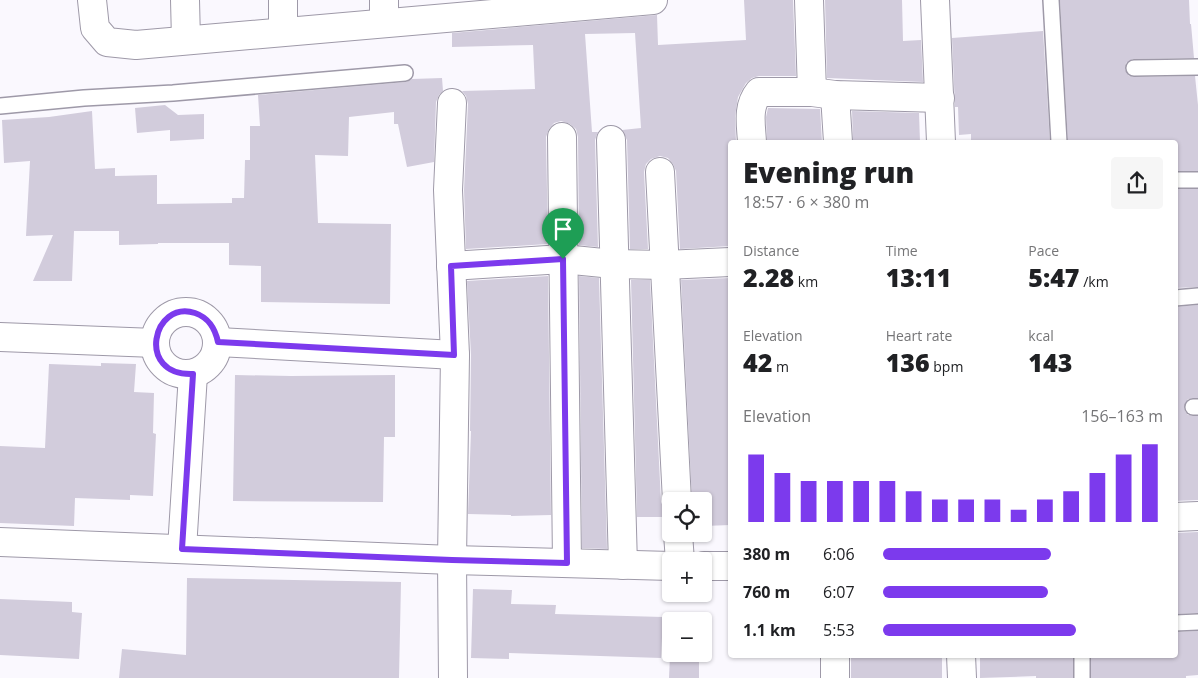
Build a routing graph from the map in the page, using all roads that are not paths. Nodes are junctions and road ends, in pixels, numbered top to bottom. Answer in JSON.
{"nodes":[{"id":1,"x":92,"y":0,"type":"edge"},
{"id":2,"x":185,"y":0,"type":"edge"},
{"id":3,"x":283,"y":0,"type":"edge"},
{"id":4,"x":653,"y":0,"type":"edge"},
{"id":5,"x":809,"y":0,"type":"edge"},
{"id":6,"x":935,"y":0,"type":"edge"},
{"id":7,"x":1051,"y":0,"type":"edge"},
{"id":8,"x":589,"y":2,"type":"edge"},
{"id":9,"x":488,"y":7,"type":"edge"},
{"id":10,"x":384,"y":11,"type":"edge"},
{"id":11,"x":283,"y":31,"type":"junction"},
{"id":12,"x":186,"y":40,"type":"junction"},
{"id":13,"x":1198,"y":67,"type":"edge"},
{"id":14,"x":1134,"y":68,"type":"dead end"},
{"id":15,"x":404,"y":73,"type":"dead end"},
{"id":16,"x":824,"y":94,"type":"junction"},
{"id":17,"x":940,"y":98,"type":"junction"},
{"id":18,"x":452,"y":103,"type":"dead end"},
{"id":19,"x":0,"y":106,"type":"edge"},
{"id":20,"x":562,"y":137,"type":"dead end"},
{"id":21,"x":611,"y":140,"type":"dead end"},
{"id":22,"x":752,"y":140,"type":"edge"},
{"id":23,"x":837,"y":140,"type":"edge"},
{"id":24,"x":941,"y":140,"type":"edge"},
{"id":25,"x":1059,"y":140,"type":"edge"},
{"id":26,"x":660,"y":172,"type":"dead end"},
{"id":27,"x":1178,"y":180,"type":"edge"},
{"id":28,"x":1198,"y":180,"type":"edge"},
{"id":29,"x":563,"y":259,"type":"junction"},
{"id":30,"x":728,"y":262,"type":"edge"},
{"id":31,"x":613,"y":264,"type":"junction"},
{"id":32,"x":665,"y":265,"type":"junction"},
{"id":33,"x":451,"y":266,"type":"junction"},
{"id":34,"x":1198,"y":296,"type":"edge"},
{"id":35,"x":1178,"y":298,"type":"edge"},
{"id":36,"x":0,"y":337,"type":"edge"},
{"id":37,"x":218,"y":342,"type":"junction"},
{"id":38,"x":155,"y":343,"type":"junction"},
{"id":39,"x":454,"y":355,"type":"junction"},
{"id":40,"x":193,"y":374,"type":"junction"},
{"id":41,"x":677,"y":492,"type":"edge"},
{"id":42,"x":1198,"y":516,"type":"edge"},
{"id":43,"x":1178,"y":517,"type":"edge"},
{"id":44,"x":0,"y":542,"type":"edge"},
{"id":45,"x":182,"y":549,"type":"junction"},
{"id":46,"x":452,"y":560,"type":"junction"},
{"id":47,"x":567,"y":563,"type":"junction"},
{"id":48,"x":623,"y":564,"type":"junction"},
{"id":49,"x":662,"y":566,"type":"edge"},
{"id":50,"x":712,"y":566,"type":"edge"},
{"id":51,"x":728,"y":566,"type":"edge"},
{"id":52,"x":1178,"y":622,"type":"edge"},
{"id":53,"x":1198,"y":622,"type":"edge"},
{"id":54,"x":835,"y":658,"type":"edge"},
{"id":55,"x":961,"y":658,"type":"edge"},
{"id":56,"x":1082,"y":658,"type":"edge"},
{"id":57,"x":453,"y":678,"type":"edge"},
{"id":58,"x":835,"y":678,"type":"edge"},
{"id":59,"x":962,"y":678,"type":"edge"},
{"id":60,"x":1082,"y":678,"type":"edge"}],
"edges":[{"from":1,"to":12,"type":"street"},
{"from":2,"to":12,"type":"street"},
{"from":3,"to":11,"type":"street"},
{"from":4,"to":8,"type":"street"},
{"from":5,"to":16,"type":"street"},
{"from":6,"to":17,"type":"street"},
{"from":7,"to":25,"type":"lane"},
{"from":8,"to":9,"type":"street"},
{"from":9,"to":10,"type":"street"},
{"from":10,"to":11,"type":"street"},
{"from":11,"to":12,"type":"street"},
{"from":13,"to":14,"type":"lane"},
{"from":15,"to":19,"type":"lane"},
{"from":16,"to":17,"type":"street"},
{"from":16,"to":22,"type":"street"},
{"from":16,"to":23,"type":"street"},
{"from":17,"to":24,"type":"street"},
{"from":18,"to":33,"type":"street"},
{"from":20,"to":29,"type":"street"},
{"from":21,"to":31,"type":"street"},
{"from":26,"to":32,"type":"street"},
{"from":27,"to":28,"type":"lane"},
{"from":29,"to":31,"type":"street"},
{"from":29,"to":33,"type":"street"},
{"from":29,"to":47,"type":"street"},
{"from":30,"to":32,"type":"street"},
{"from":31,"to":32,"type":"street"},
{"from":31,"to":48,"type":"street"},
{"from":32,"to":41,"type":"street"},
{"from":33,"to":39,"type":"street"},
{"from":34,"to":35,"type":"lane"},
{"from":36,"to":38,"type":"street"},
{"from":37,"to":38,"type":"street"},
{"from":37,"to":39,"type":"street"},
{"from":37,"to":40,"type":"street"},
{"from":38,"to":40,"type":"street"},
{"from":39,"to":46,"type":"street"},
{"from":40,"to":45,"type":"street"},
{"from":42,"to":43,"type":"street"},
{"from":44,"to":45,"type":"street"},
{"from":45,"to":46,"type":"street"},
{"from":46,"to":47,"type":"street"},
{"from":46,"to":57,"type":"street"},
{"from":47,"to":48,"type":"street"},
{"from":48,"to":49,"type":"street"},
{"from":50,"to":51,"type":"street"},
{"from":52,"to":53,"type":"lane"},
{"from":54,"to":58,"type":"street"},
{"from":55,"to":59,"type":"street"},
{"from":56,"to":60,"type":"lane"}]}
